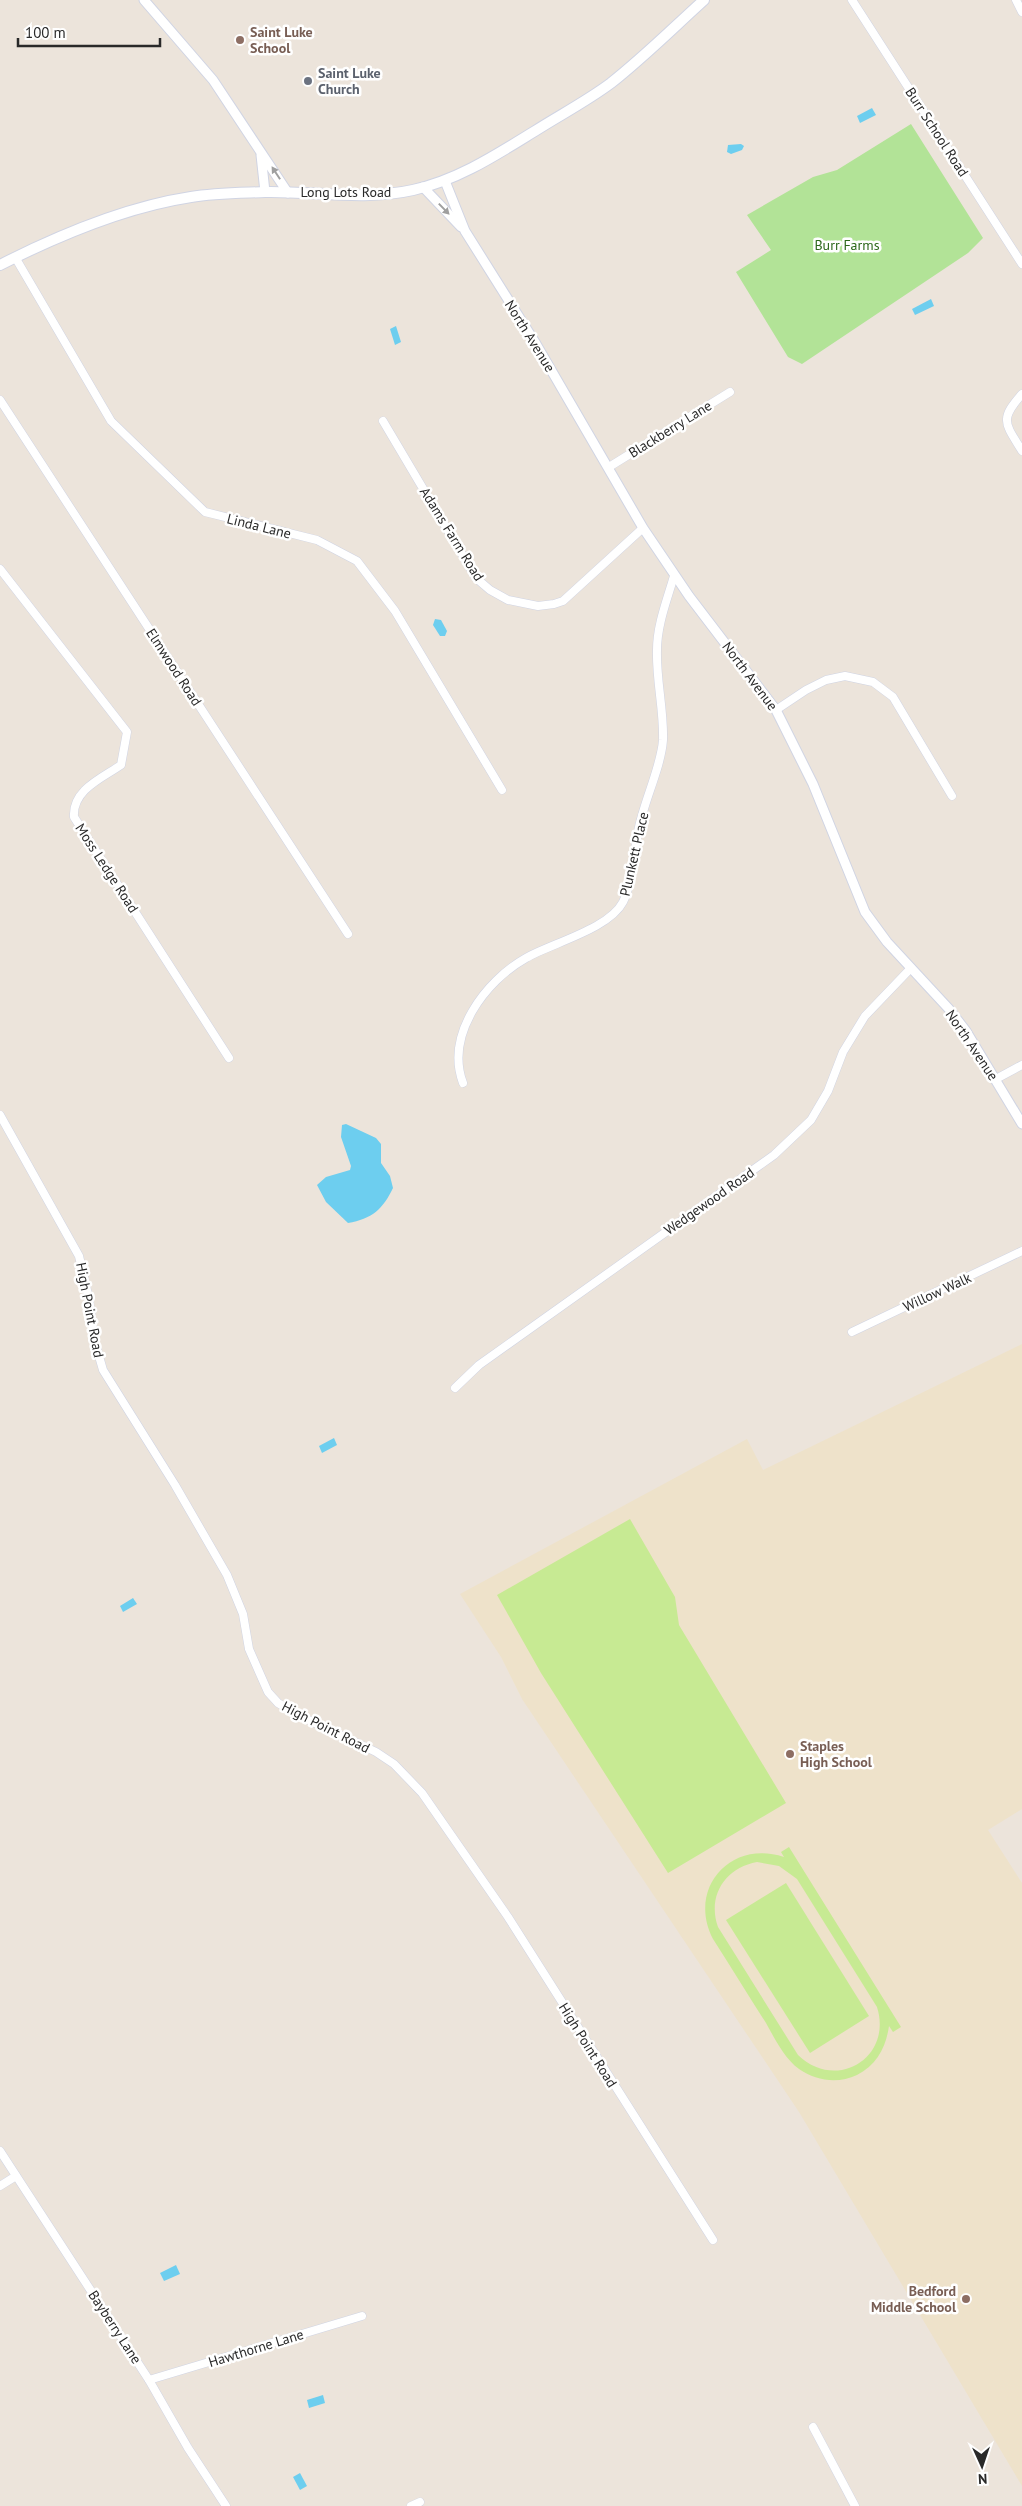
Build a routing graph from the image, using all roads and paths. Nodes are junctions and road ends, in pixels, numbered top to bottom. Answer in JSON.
{"nodes":[{"id":1,"x":144,"y":0,"type":"edge"},
{"id":2,"x":704,"y":0,"type":"edge"},
{"id":3,"x":852,"y":0,"type":"edge"},
{"id":4,"x":1016,"y":0,"type":"edge"},
{"id":5,"x":1022,"y":12,"type":"edge"},
{"id":6,"x":261,"y":155,"type":"junction"},
{"id":7,"x":445,"y":181,"type":"junction"},
{"id":8,"x":423,"y":188,"type":"junction"},
{"id":9,"x":265,"y":192,"type":"junction"},
{"id":10,"x":288,"y":193,"type":"junction"},
{"id":11,"x":465,"y":231,"type":"junction"},
{"id":12,"x":15,"y":257,"type":"junction"},
{"id":13,"x":1022,"y":264,"type":"edge"},
{"id":14,"x":0,"y":265,"type":"edge"},
{"id":15,"x":730,"y":392,"type":"dead end"},
{"id":16,"x":1022,"y":394,"type":"edge"},
{"id":17,"x":0,"y":400,"type":"edge"},
{"id":18,"x":383,"y":420,"type":"dead end"},
{"id":19,"x":1022,"y":451,"type":"edge"},
{"id":20,"x":609,"y":467,"type":"junction"},
{"id":21,"x":643,"y":528,"type":"junction"},
{"id":22,"x":0,"y":569,"type":"edge"},
{"id":23,"x":674,"y":576,"type":"junction"},
{"id":24,"x":776,"y":710,"type":"junction"},
{"id":25,"x":502,"y":790,"type":"dead end"},
{"id":26,"x":952,"y":796,"type":"dead end"},
{"id":27,"x":348,"y":934,"type":"dead end"},
{"id":28,"x":911,"y":968,"type":"junction"},
{"id":29,"x":229,"y":1058,"type":"dead end"},
{"id":30,"x":1022,"y":1065,"type":"edge"},
{"id":31,"x":996,"y":1079,"type":"junction"},
{"id":32,"x":463,"y":1083,"type":"dead end"},
{"id":33,"x":0,"y":1115,"type":"edge"},
{"id":34,"x":1022,"y":1124,"type":"edge"},
{"id":35,"x":1022,"y":1251,"type":"edge"},
{"id":36,"x":852,"y":1332,"type":"dead end"},
{"id":37,"x":455,"y":1388,"type":"dead end"},
{"id":38,"x":0,"y":2151,"type":"edge"},
{"id":39,"x":16,"y":2176,"type":"junction"},
{"id":40,"x":0,"y":2186,"type":"edge"},
{"id":41,"x":713,"y":2240,"type":"dead end"},
{"id":42,"x":362,"y":2316,"type":"dead end"},
{"id":43,"x":149,"y":2380,"type":"junction"},
{"id":44,"x":813,"y":2427,"type":"dead end"},
{"id":45,"x":420,"y":2502,"type":"dead end"},
{"id":46,"x":226,"y":2506,"type":"edge"},
{"id":47,"x":412,"y":2506,"type":"edge"},
{"id":48,"x":855,"y":2506,"type":"edge"}],
"edges":[{"from":1,"to":6,"type":"street"},
{"from":2,"to":7,"type":"main road","name":"Long Lots Road"},
{"from":3,"to":13,"type":"street","name":"Burr School Road"},
{"from":4,"to":5,"type":"street"},
{"from":6,"to":9,"type":"street"},
{"from":10,"to":6,"type":"street","one_way":true},
{"from":7,"to":8,"type":"main road","name":"Long Lots Road"},
{"from":7,"to":11,"type":"street","name":"North Avenue"},
{"from":8,"to":10,"type":"main road","name":"Long Lots Road"},
{"from":8,"to":11,"type":"street","name":"North Avenue","one_way":true},
{"from":9,"to":10,"type":"main road","name":"Long Lots Road"},
{"from":9,"to":12,"type":"main road","name":"Long Lots Road"},
{"from":11,"to":20,"type":"street","name":"North Avenue"},
{"from":12,"to":14,"type":"main road","name":"Long Lots Road"},
{"from":12,"to":25,"type":"street","name":"Linda Lane"},
{"from":15,"to":20,"type":"street","name":"Blackberry Lane"},
{"from":16,"to":19,"type":"street"},
{"from":17,"to":27,"type":"street","name":"Elmwood Road"},
{"from":18,"to":21,"type":"street","name":"Adams Farm Road"},
{"from":20,"to":21,"type":"street","name":"North Avenue"},
{"from":21,"to":23,"type":"street","name":"North Avenue"},
{"from":22,"to":29,"type":"street","name":"Moss Ledge Road"},
{"from":23,"to":24,"type":"street","name":"North Avenue"},
{"from":23,"to":32,"type":"street","name":"Plunkett Place"},
{"from":24,"to":26,"type":"street"},
{"from":24,"to":28,"type":"street","name":"North Avenue"},
{"from":28,"to":31,"type":"street","name":"North Avenue"},
{"from":28,"to":37,"type":"street","name":"Wedgewood Road"},
{"from":30,"to":31,"type":"street"},
{"from":31,"to":34,"type":"street","name":"North Avenue"},
{"from":33,"to":41,"type":"street","name":"High Point Road"},
{"from":35,"to":36,"type":"street","name":"Willow Walk"},
{"from":38,"to":39,"type":"street","name":"Bayberry Lane"},
{"from":39,"to":40,"type":"street"},
{"from":39,"to":43,"type":"street","name":"Bayberry Lane"},
{"from":42,"to":43,"type":"street","name":"Hawthorne Lane"},
{"from":43,"to":46,"type":"street","name":"Bayberry Lane"},
{"from":44,"to":48,"type":"street"},
{"from":45,"to":47,"type":"street"}]}
